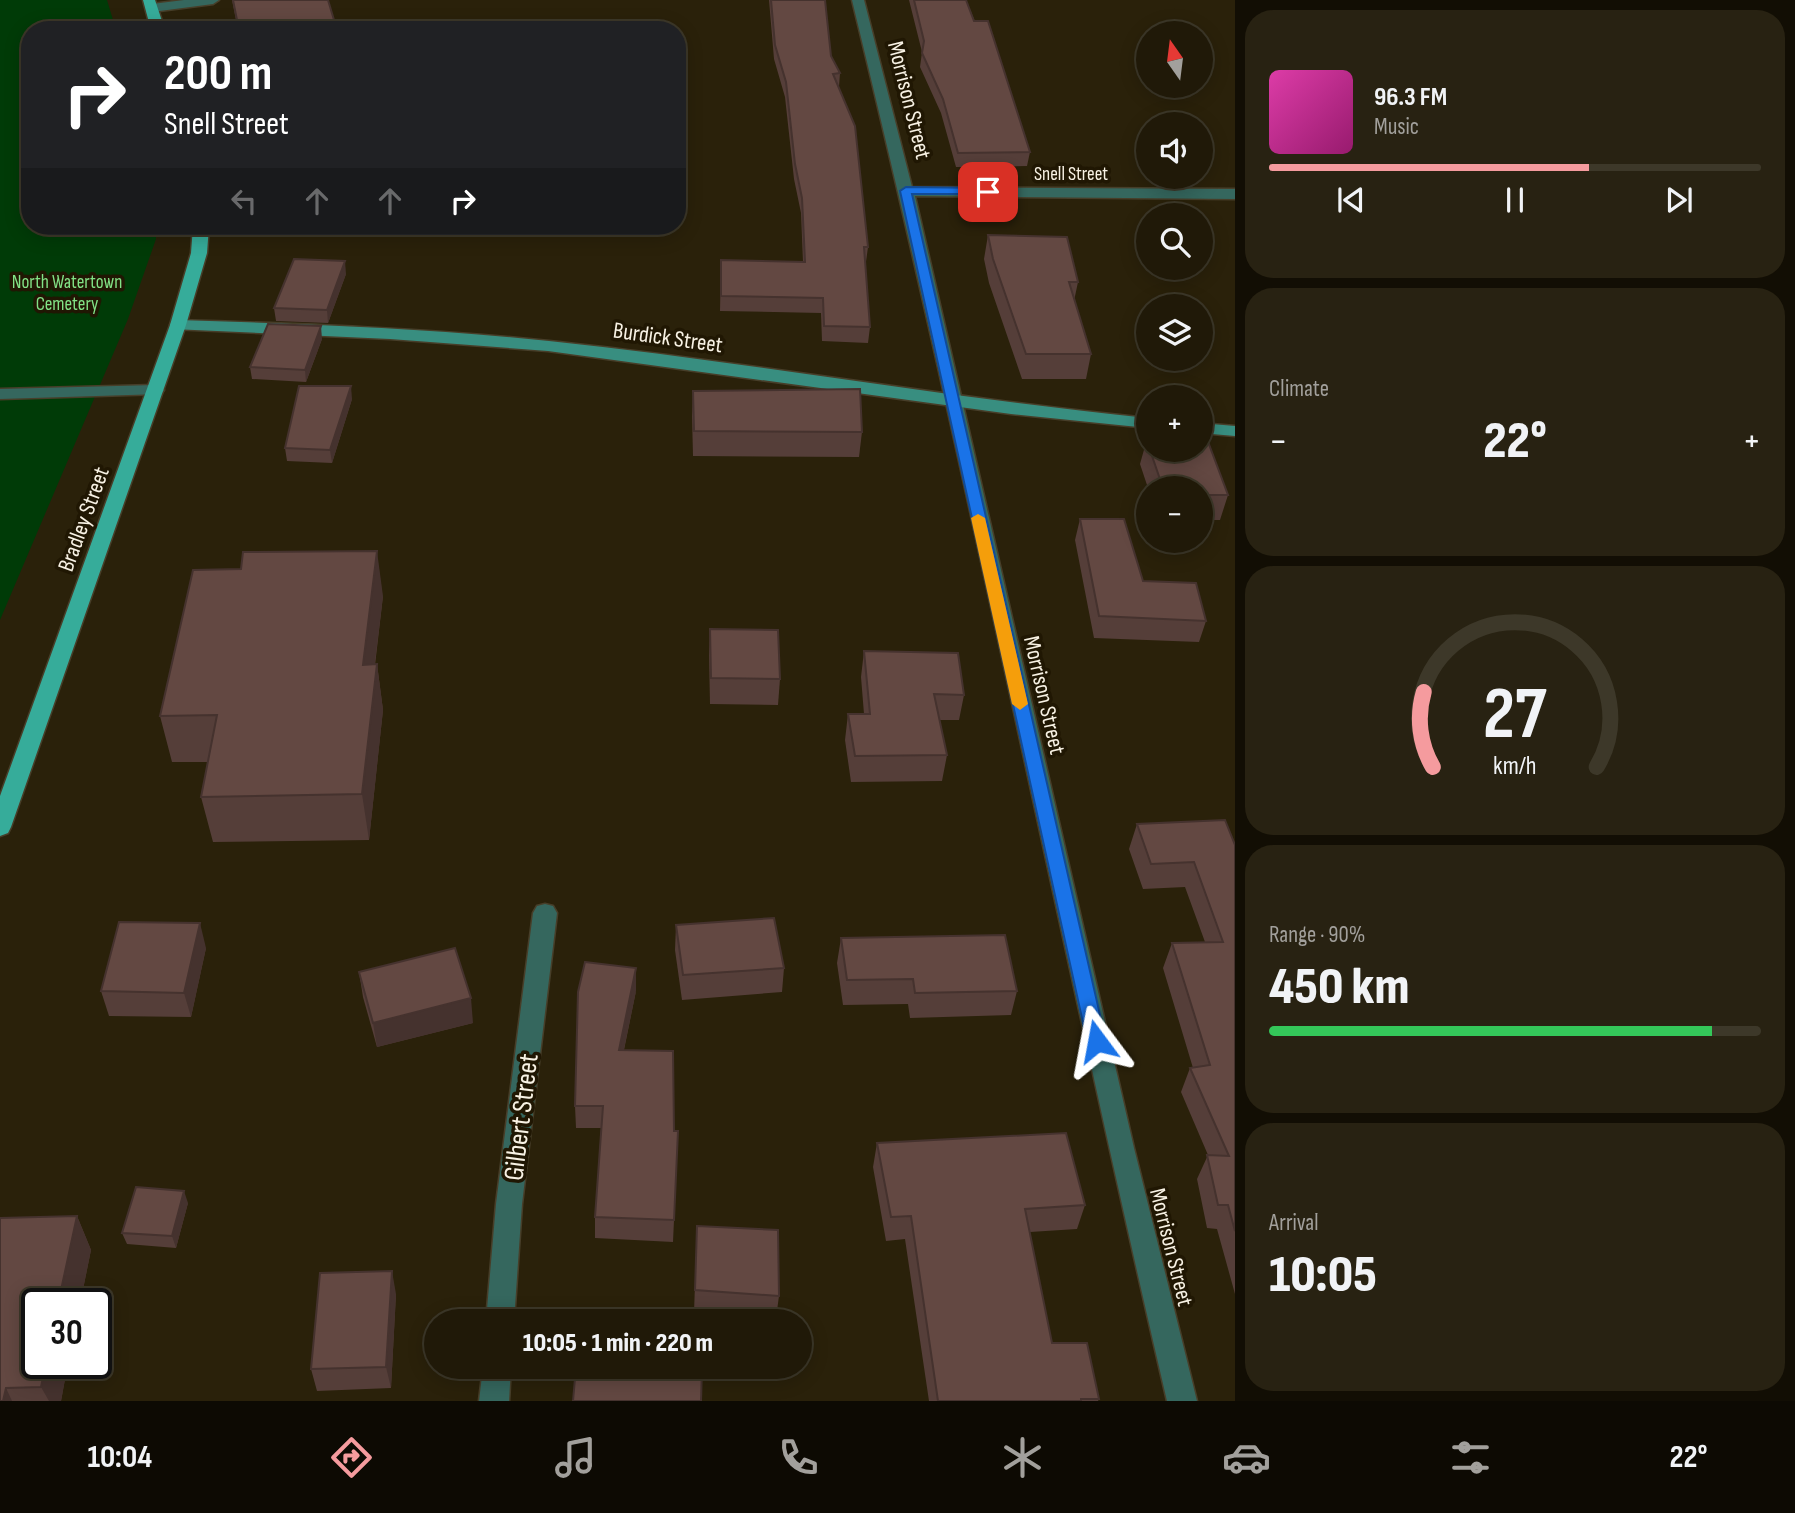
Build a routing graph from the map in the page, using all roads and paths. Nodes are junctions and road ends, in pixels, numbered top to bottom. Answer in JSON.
{"nodes":[{"id":1,"x":213,"y":0,"type":"edge"},
{"id":2,"x":858,"y":0,"type":"edge"},
{"id":3,"x":150,"y":4,"type":"edge"},
{"id":4,"x":155,"y":21,"type":"edge"},
{"id":5,"x":906,"y":191,"type":"junction"},
{"id":6,"x":1235,"y":194,"type":"edge"},
{"id":7,"x":200,"y":235,"type":"edge"},
{"id":8,"x":178,"y":324,"type":"junction"},
{"id":9,"x":155,"y":390,"type":"junction"},
{"id":10,"x":0,"y":394,"type":"edge"},
{"id":11,"x":951,"y":401,"type":"junction"},
{"id":12,"x":1136,"y":423,"type":"edge"},
{"id":13,"x":1213,"y":429,"type":"edge"},
{"id":14,"x":1235,"y":432,"type":"edge"},
{"id":15,"x":0,"y":827,"type":"edge"},
{"id":16,"x":545,"y":913,"type":"dead end"},
{"id":17,"x":501,"y":1309,"type":"edge"},
{"id":18,"x":496,"y":1379,"type":"edge"},
{"id":19,"x":494,"y":1401,"type":"edge"},
{"id":20,"x":1182,"y":1401,"type":"edge"}],
"edges":[{"from":1,"to":3,"type":"street"},
{"from":2,"to":5,"type":"street","name":"Morrison Street"},
{"from":3,"to":4,"type":"main road"},
{"from":5,"to":6,"type":"street","name":"Snell Street"},
{"from":5,"to":11,"type":"street","name":"Morrison Street"},
{"from":7,"to":8,"type":"main road","name":"Bradley Street"},
{"from":8,"to":9,"type":"main road","name":"Bradley Street"},
{"from":8,"to":11,"type":"street","name":"Burdick Street"},
{"from":9,"to":10,"type":"street"},
{"from":9,"to":15,"type":"main road","name":"Bradley Street"},
{"from":11,"to":12,"type":"street","name":"Burdick Street"},
{"from":11,"to":20,"type":"street","name":"Morrison Street"},
{"from":13,"to":14,"type":"street"},
{"from":16,"to":17,"type":"street","name":"Gilbert Street"},
{"from":18,"to":19,"type":"street"}]}
